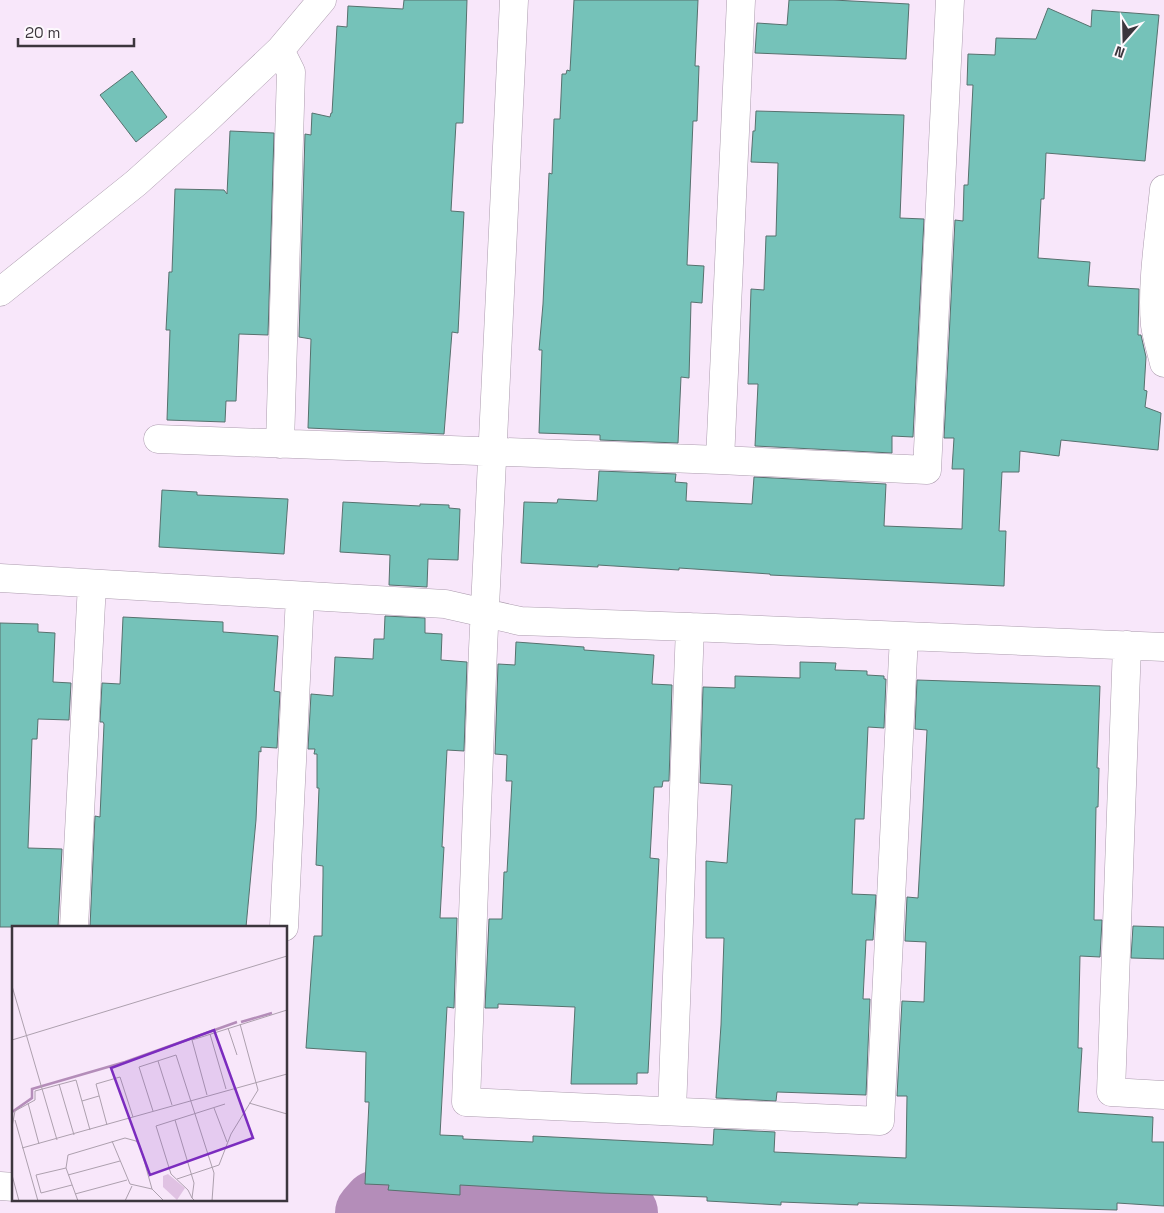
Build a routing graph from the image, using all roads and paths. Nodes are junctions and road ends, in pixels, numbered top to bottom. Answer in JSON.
{"nodes":[{"id":1,"x":322,"y":0,"type":"edge"},
{"id":2,"x":514,"y":0,"type":"edge"},
{"id":3,"x":741,"y":0,"type":"edge"},
{"id":4,"x":950,"y":0,"type":"edge"},
{"id":5,"x":280,"y":50,"type":"junction"},
{"id":6,"x":1164,"y":189,"type":"edge"},
{"id":7,"x":0,"y":292,"type":"edge"},
{"id":8,"x":1164,"y":363,"type":"edge"},
{"id":9,"x":158,"y":439,"type":"dead end"},
{"id":10,"x":280,"y":444,"type":"junction"},
{"id":11,"x":492,"y":452,"type":"junction"},
{"id":12,"x":720,"y":460,"type":"junction"},
{"id":13,"x":0,"y":578,"type":"edge"},
{"id":14,"x":92,"y":584,"type":"junction"},
{"id":15,"x":300,"y":596,"type":"junction"},
{"id":16,"x":484,"y":613,"type":"junction"},
{"id":17,"x":690,"y":627,"type":"junction"},
{"id":18,"x":904,"y":636,"type":"junction"},
{"id":19,"x":1127,"y":646,"type":"junction"},
{"id":20,"x":1164,"y":647,"type":"edge"},
{"id":21,"x":74,"y":926,"type":"edge"},
{"id":22,"x":284,"y":926,"type":"edge"},
{"id":23,"x":1164,"y":1096,"type":"edge"},
{"id":24,"x":672,"y":1111,"type":"junction"}],
"edges":[{"from":1,"to":5,"type":"street"},
{"from":2,"to":11,"type":"street"},
{"from":3,"to":12,"type":"street"},
{"from":4,"to":12,"type":"street"},
{"from":5,"to":7,"type":"street"},
{"from":5,"to":10,"type":"street"},
{"from":6,"to":8,"type":"street"},
{"from":9,"to":10,"type":"street"},
{"from":10,"to":11,"type":"street"},
{"from":11,"to":12,"type":"street"},
{"from":11,"to":16,"type":"street"},
{"from":13,"to":14,"type":"street"},
{"from":14,"to":15,"type":"street"},
{"from":14,"to":21,"type":"street"},
{"from":15,"to":16,"type":"street"},
{"from":15,"to":22,"type":"street"},
{"from":16,"to":17,"type":"street"},
{"from":16,"to":24,"type":"street"},
{"from":17,"to":18,"type":"street"},
{"from":17,"to":24,"type":"street"},
{"from":18,"to":19,"type":"street"},
{"from":18,"to":24,"type":"street"},
{"from":19,"to":20,"type":"street"},
{"from":19,"to":23,"type":"street"}]}
